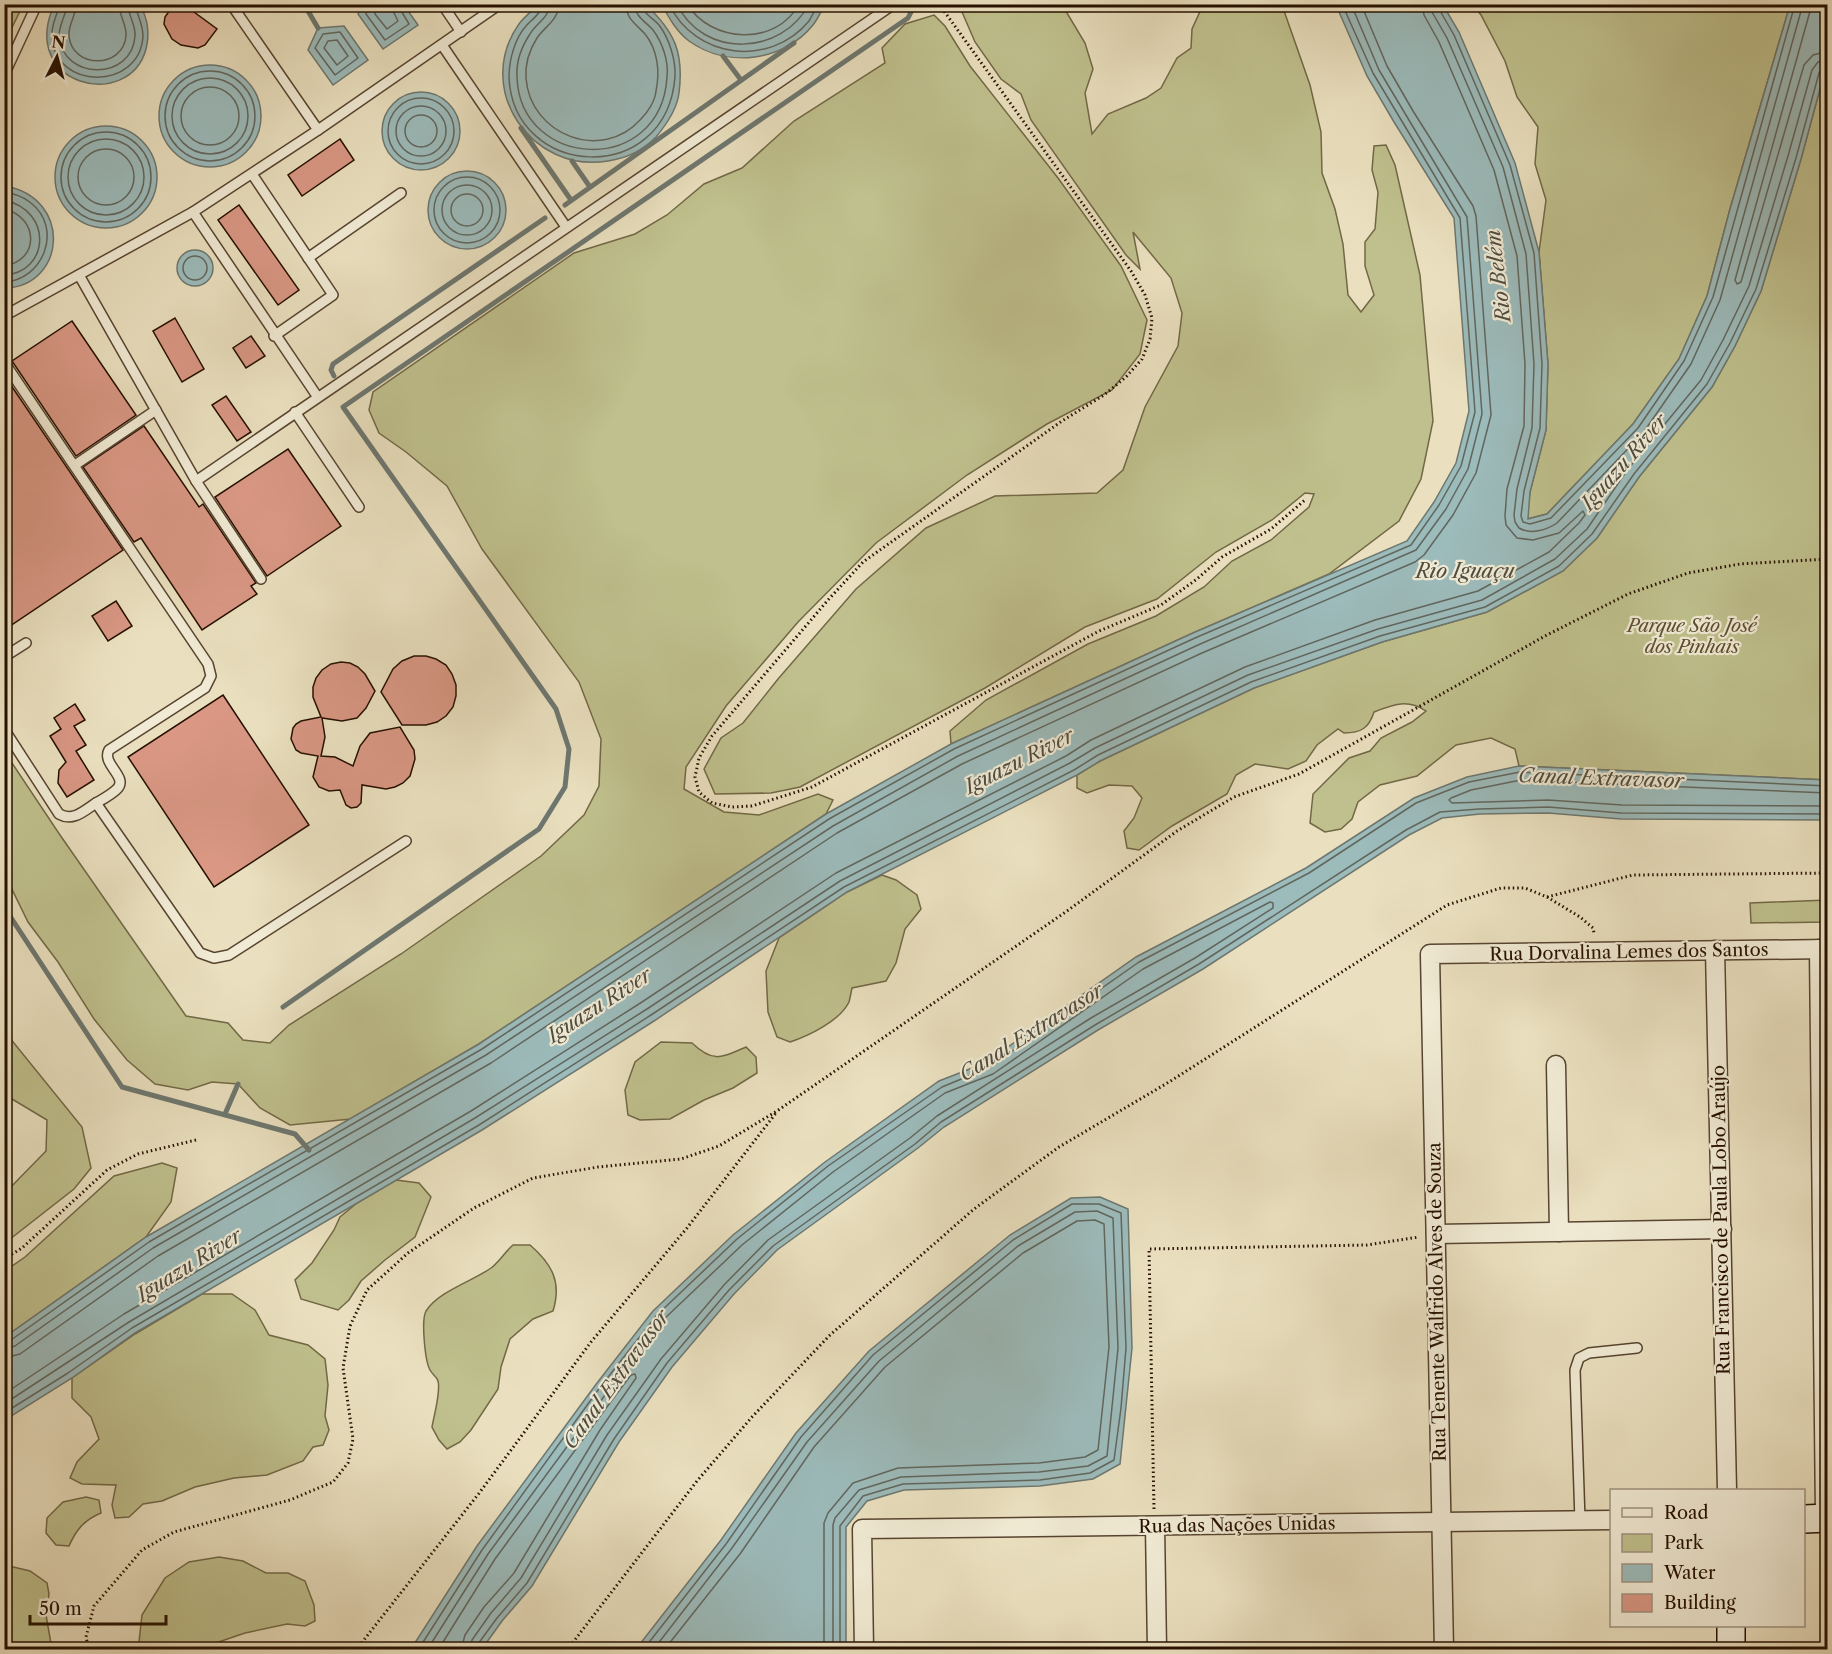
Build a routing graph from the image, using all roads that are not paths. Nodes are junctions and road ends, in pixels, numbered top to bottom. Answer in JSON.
{"nodes":[{"id":1,"x":37,"y":4,"type":"edge"},
{"id":2,"x":231,"y":4,"type":"edge"},
{"id":3,"x":442,"y":4,"type":"edge"},
{"id":4,"x":500,"y":4,"type":"edge"},
{"id":5,"x":894,"y":5,"type":"edge"},
{"id":6,"x":460,"y":32,"type":"junction"},
{"id":7,"x":442,"y":45,"type":"junction"},
{"id":8,"x":4,"y":75,"type":"edge"},
{"id":9,"x":318,"y":130,"type":"junction"},
{"id":10,"x":252,"y":174,"type":"junction"},
{"id":11,"x":401,"y":193,"type":"dead end"},
{"id":12,"x":193,"y":212,"type":"junction"},
{"id":13,"x":566,"y":227,"type":"junction"},
{"id":14,"x":308,"y":258,"type":"junction"},
{"id":15,"x":79,"y":274,"type":"junction"},
{"id":16,"x":4,"y":316,"type":"edge"},
{"id":17,"x":274,"y":336,"type":"junction"},
{"id":18,"x":4,"y":362,"type":"edge"},
{"id":19,"x":317,"y":396,"type":"junction"},
{"id":20,"x":156,"y":410,"type":"junction"},
{"id":21,"x":295,"y":412,"type":"junction"},
{"id":22,"x":75,"y":465,"type":"junction"},
{"id":23,"x":195,"y":481,"type":"junction"},
{"id":24,"x":359,"y":507,"type":"dead end"},
{"id":25,"x":261,"y":579,"type":"dead end"},
{"id":26,"x":26,"y":643,"type":"dead end"},
{"id":27,"x":4,"y":657,"type":"edge"},
{"id":28,"x":4,"y":729,"type":"edge"},
{"id":29,"x":96,"y":804,"type":"junction"},
{"id":30,"x":406,"y":841,"type":"dead end"},
{"id":31,"x":1823,"y":949,"type":"edge"},
{"id":32,"x":1715,"y":950,"type":"junction"},
{"id":33,"x":1430,"y":954,"type":"joint"},
{"id":34,"x":1556,"y":1065,"type":"dead end"},
{"id":35,"x":1722,"y":1229,"type":"junction"},
{"id":36,"x":1560,"y":1232,"type":"junction"},
{"id":37,"x":1436,"y":1234,"type":"junction"},
{"id":38,"x":1637,"y":1348,"type":"dead end"},
{"id":39,"x":1727,"y":1489,"type":"edge"},
{"id":40,"x":1819,"y":1518,"type":"edge"},
{"id":41,"x":1610,"y":1520,"type":"edge"},
{"id":42,"x":1580,"y":1521,"type":"junction"},
{"id":43,"x":1441,"y":1522,"type":"junction"},
{"id":44,"x":1155,"y":1526,"type":"junction"},
{"id":45,"x":1731,"y":1627,"type":"edge"},
{"id":46,"x":864,"y":1650,"type":"edge"},
{"id":47,"x":1157,"y":1650,"type":"edge"},
{"id":48,"x":1444,"y":1650,"type":"edge"},
{"id":49,"x":1731,"y":1650,"type":"edge"}],
"edges":[{"from":1,"to":8,"type":"lane"},
{"from":2,"to":9,"type":"lane"},
{"from":3,"to":6,"type":"lane"},
{"from":4,"to":6,"type":"lane"},
{"from":5,"to":13,"type":"lane"},
{"from":6,"to":7,"type":"lane"},
{"from":7,"to":9,"type":"lane"},
{"from":7,"to":13,"type":"lane"},
{"from":9,"to":10,"type":"lane"},
{"from":10,"to":12,"type":"lane"},
{"from":10,"to":14,"type":"lane"},
{"from":11,"to":14,"type":"lane"},
{"from":12,"to":15,"type":"lane"},
{"from":12,"to":17,"type":"lane"},
{"from":13,"to":19,"type":"lane"},
{"from":14,"to":17,"type":"lane"},
{"from":15,"to":16,"type":"lane"},
{"from":15,"to":20,"type":"lane"},
{"from":17,"to":19,"type":"lane"},
{"from":18,"to":22,"type":"lane"},
{"from":19,"to":21,"type":"lane"},
{"from":20,"to":22,"type":"lane"},
{"from":20,"to":23,"type":"lane"},
{"from":21,"to":23,"type":"lane"},
{"from":21,"to":24,"type":"lane"},
{"from":22,"to":29,"type":"lane"},
{"from":23,"to":25,"type":"lane"},
{"from":26,"to":27,"type":"lane"},
{"from":28,"to":29,"type":"lane"},
{"from":29,"to":30,"type":"lane"},
{"from":31,"to":32,"type":"street","name":"Rua Dorvalina Lemes dos Santos"},
{"from":31,"to":40,"type":"street"},
{"from":32,"to":33,"type":"street","name":"Rua Dorvalina Lemes dos Santos"},
{"from":32,"to":35,"type":"street","name":"Rua Francisco de Paula Lobo Araújo"},
{"from":33,"to":37,"type":"street","name":"Rua Tenente Walfrido Alves de Souza"},
{"from":34,"to":36,"type":"street"},
{"from":35,"to":36,"type":"street"},
{"from":35,"to":39,"type":"street","name":"Rua Francisco de Paula Lobo Araújo"},
{"from":36,"to":37,"type":"street"},
{"from":37,"to":43,"type":"street","name":"Rua Tenente Walfrido Alves de Souza"},
{"from":38,"to":42,"type":"lane"},
{"from":41,"to":42,"type":"street","name":"Rua das Nações Unidas"},
{"from":42,"to":43,"type":"street","name":"Rua das Nações Unidas"},
{"from":43,"to":44,"type":"street","name":"Rua das Nações Unidas"},
{"from":43,"to":48,"type":"street","name":"Rua Tenente Walfrido Alves de Souza"},
{"from":44,"to":46,"type":"street","name":"Rua das Nações Unidas"},
{"from":44,"to":47,"type":"street"},
{"from":45,"to":49,"type":"street"}]}
